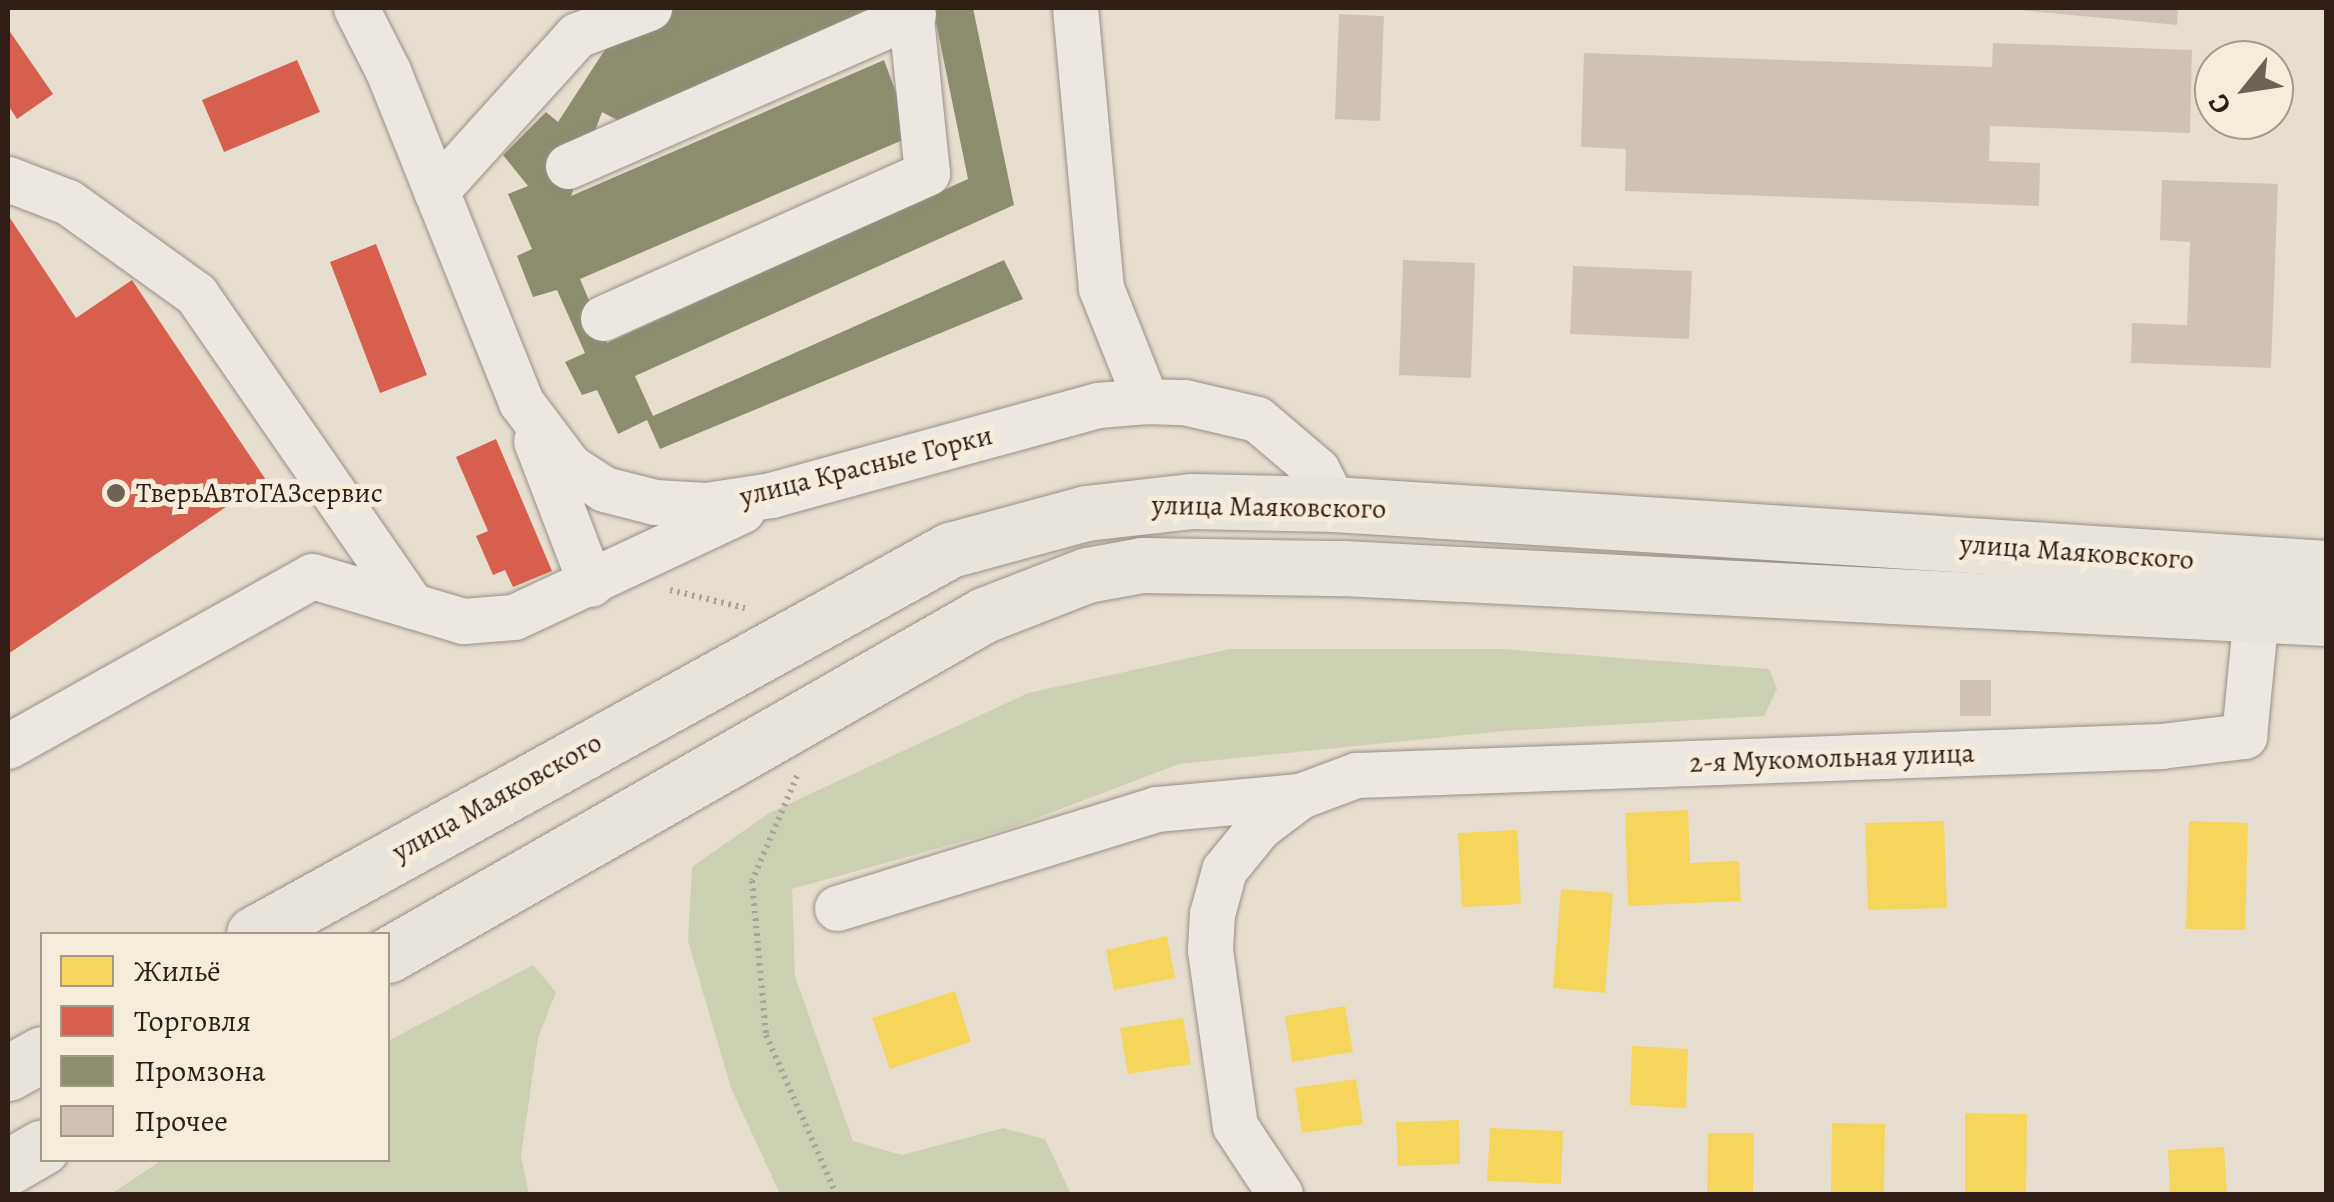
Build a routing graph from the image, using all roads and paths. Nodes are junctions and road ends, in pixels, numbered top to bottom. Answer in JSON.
{"nodes":[{"id":1,"x":356,"y":8,"type":"edge"},
{"id":2,"x":649,"y":8,"type":"edge"},
{"id":3,"x":1075,"y":8,"type":"edge"},
{"id":4,"x":912,"y":11,"type":"edge"},
{"id":5,"x":567,"y":21,"type":"edge"},
{"id":6,"x":568,"y":166,"type":"dead end"},
{"id":7,"x":8,"y":179,"type":"edge"},
{"id":8,"x":436,"y":191,"type":"junction"},
{"id":9,"x":603,"y":318,"type":"dead end"},
{"id":10,"x":1146,"y":400,"type":"junction"},
{"id":11,"x":521,"y":402,"type":"junction"},
{"id":12,"x":771,"y":496,"type":"junction"},
{"id":13,"x":1334,"y":504,"type":"junction"},
{"id":14,"x":2326,"y":568,"type":"edge"},
{"id":15,"x":591,"y":584,"type":"junction"},
{"id":16,"x":655,"y":587,"type":"dead end"},
{"id":17,"x":412,"y":606,"type":"junction"},
{"id":18,"x":751,"y":609,"type":"dead end"},
{"id":19,"x":2256,"y":614,"type":"junction"},
{"id":20,"x":2326,"y":618,"type":"edge"},
{"id":21,"x":8,"y":746,"type":"edge"},
{"id":22,"x":806,"y":756,"type":"dead end"},
{"id":23,"x":1300,"y":796,"type":"junction"},
{"id":24,"x":837,"y":908,"type":"dead end"},
{"id":25,"x":258,"y":932,"type":"edge"},
{"id":26,"x":390,"y":953,"type":"edge"},
{"id":27,"x":40,"y":1055,"type":"edge"},
{"id":28,"x":8,"y":1073,"type":"edge"},
{"id":29,"x":40,"y":1148,"type":"edge"},
{"id":30,"x":8,"y":1167,"type":"edge"},
{"id":31,"x":836,"y":1194,"type":"edge"},
{"id":32,"x":1280,"y":1194,"type":"edge"}],
"edges":[{"from":1,"to":8,"type":"street","name":"улица Красные Горки"},
{"from":2,"to":5,"type":"street"},
{"from":3,"to":10,"type":"street"},
{"from":4,"to":6,"type":"street"},
{"from":4,"to":9,"type":"street"},
{"from":5,"to":8,"type":"street"},
{"from":7,"to":17,"type":"street"},
{"from":8,"to":11,"type":"street","name":"улица Красные Горки"},
{"from":10,"to":12,"type":"street","name":"улица Красные Горки"},
{"from":10,"to":13,"type":"street","name":"улица Красные Горки"},
{"from":11,"to":12,"type":"street","name":"улица Красные Горки"},
{"from":11,"to":15,"type":"street"},
{"from":12,"to":15,"type":"street"},
{"from":13,"to":14,"type":"main road","name":"улица Маяковского"},
{"from":13,"to":25,"type":"main road","name":"улица Маяковского"},
{"from":15,"to":17,"type":"street"},
{"from":16,"to":18,"type":"path"},
{"from":17,"to":21,"type":"street"},
{"from":19,"to":20,"type":"main road","name":"улица Маяковского"},
{"from":19,"to":23,"type":"street","name":"2-я Мукомольная улица"},
{"from":19,"to":26,"type":"main road","name":"улица Маяковского"},
{"from":22,"to":31,"type":"path"},
{"from":23,"to":24,"type":"street"},
{"from":23,"to":32,"type":"street"},
{"from":27,"to":28,"type":"main road"},
{"from":29,"to":30,"type":"main road"}]}
